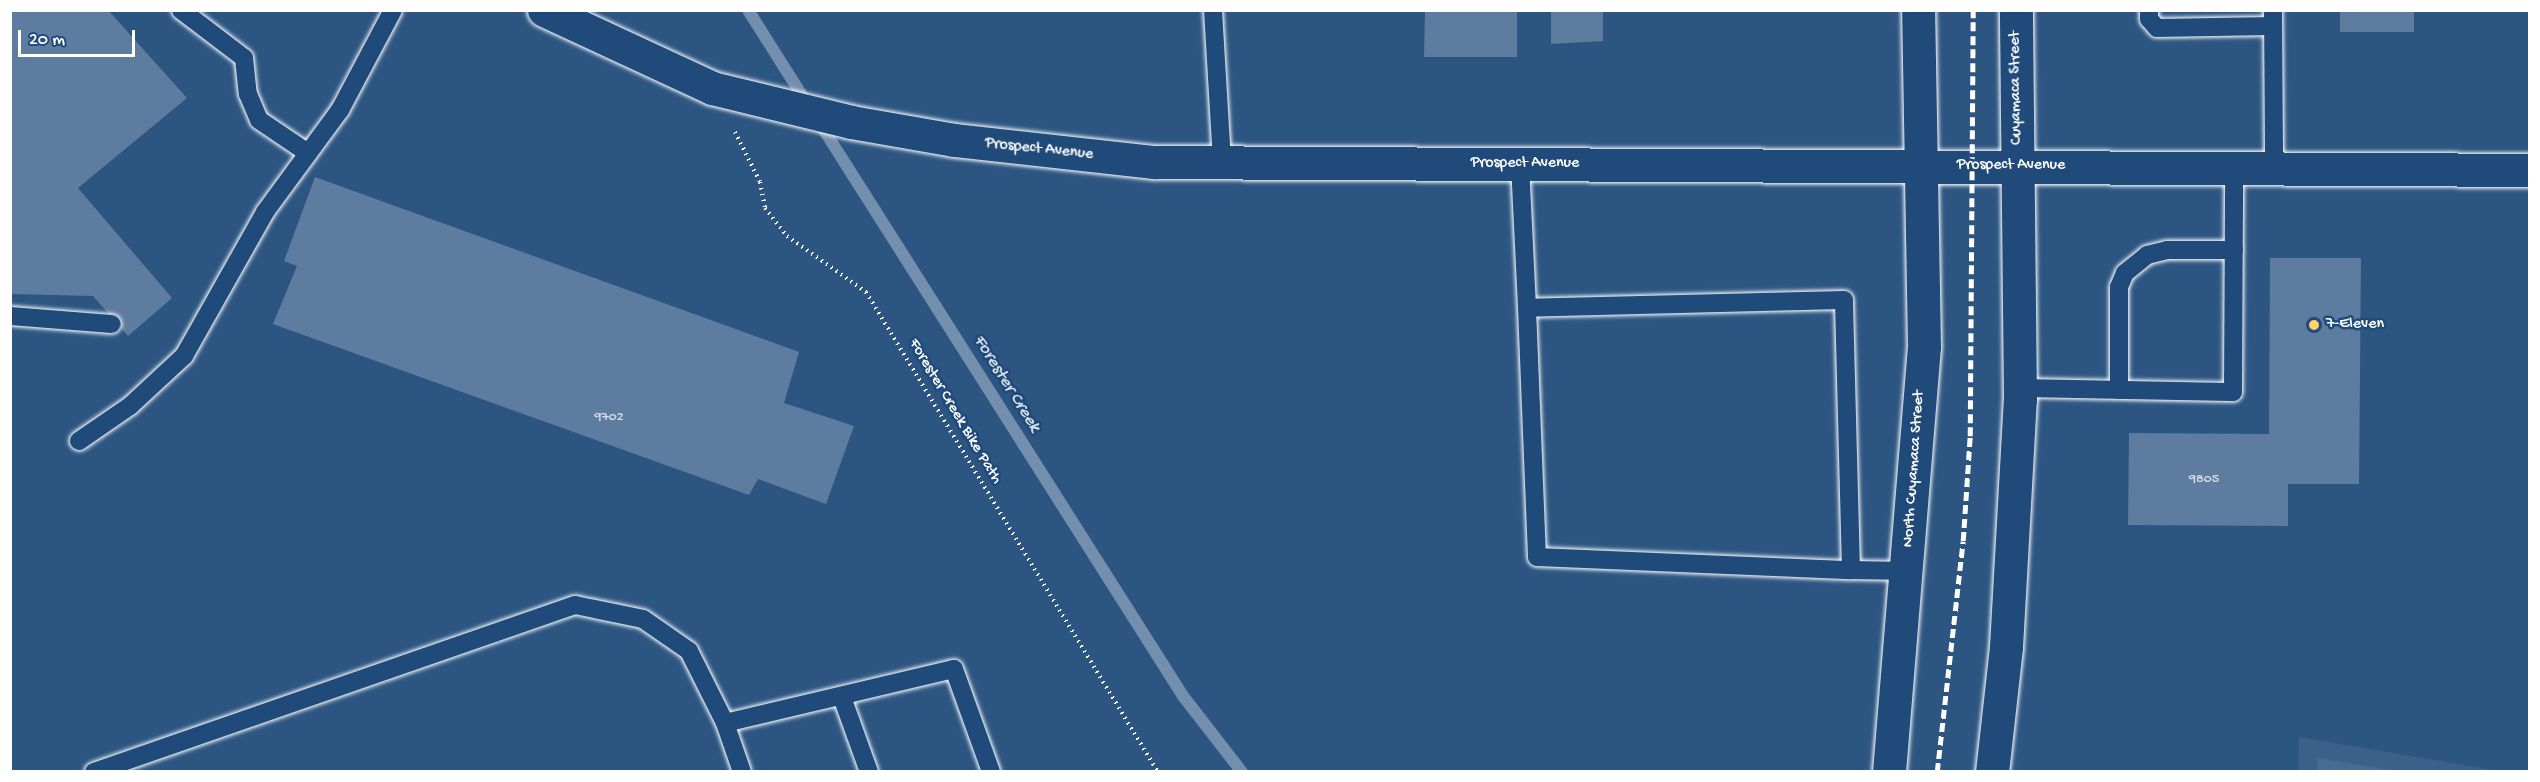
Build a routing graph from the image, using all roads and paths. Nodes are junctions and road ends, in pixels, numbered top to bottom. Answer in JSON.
{"nodes":[{"id":1,"x":181,"y":10,"type":"edge"},
{"id":2,"x":393,"y":10,"type":"edge"},
{"id":3,"x":544,"y":10,"type":"edge"},
{"id":4,"x":1213,"y":10,"type":"edge"},
{"id":5,"x":1918,"y":10,"type":"edge"},
{"id":6,"x":2016,"y":10,"type":"edge"},
{"id":7,"x":2149,"y":10,"type":"edge"},
{"id":8,"x":2273,"y":18,"type":"edge"},
{"id":9,"x":712,"y":88,"type":"junction"},
{"id":10,"x":308,"y":153,"type":"junction"},
{"id":11,"x":1222,"y":162,"type":"junction"},
{"id":12,"x":1520,"y":164,"type":"junction"},
{"id":13,"x":1921,"y":166,"type":"junction"},
{"id":14,"x":2018,"y":166,"type":"junction"},
{"id":15,"x":2274,"y":167,"type":"junction"},
{"id":16,"x":2234,"y":168,"type":"junction"},
{"id":17,"x":2529,"y":170,"type":"edge"},
{"id":18,"x":2234,"y":250,"type":"junction"},
{"id":19,"x":1527,"y":308,"type":"junction"},
{"id":20,"x":10,"y":316,"type":"edge"},
{"id":21,"x":112,"y":324,"type":"dead end"},
{"id":22,"x":2019,"y":388,"type":"junction"},
{"id":23,"x":2119,"y":390,"type":"junction"},
{"id":24,"x":79,"y":441,"type":"dead end"},
{"id":25,"x":1851,"y":570,"type":"junction"},
{"id":26,"x":1907,"y":571,"type":"junction"},
{"id":27,"x":842,"y":697,"type":"junction"},
{"id":28,"x":725,"y":723,"type":"junction"},
{"id":29,"x":94,"y":771,"type":"edge"},
{"id":30,"x":742,"y":771,"type":"edge"},
{"id":31,"x":869,"y":771,"type":"edge"},
{"id":32,"x":991,"y":771,"type":"edge"},
{"id":33,"x":1158,"y":771,"type":"edge"},
{"id":34,"x":1889,"y":771,"type":"edge"},
{"id":35,"x":1992,"y":771,"type":"edge"}],
"edges":[{"from":1,"to":10,"type":"lane"},
{"from":2,"to":10,"type":"lane"},
{"from":3,"to":9,"type":"main road","name":"Prospect Avenue"},
{"from":4,"to":11,"type":"lane"},
{"from":5,"to":13,"type":"main road"},
{"from":6,"to":14,"type":"main road","name":"Cuyamaca Street"},
{"from":7,"to":8,"type":"lane"},
{"from":8,"to":15,"type":"lane"},
{"from":9,"to":11,"type":"main road","name":"Prospect Avenue"},
{"from":9,"to":33,"type":"path","name":"Forester Creek Bike Path"},
{"from":10,"to":24,"type":"lane"},
{"from":11,"to":12,"type":"main road","name":"Prospect Avenue"},
{"from":12,"to":13,"type":"main road","name":"Prospect Avenue"},
{"from":12,"to":19,"type":"lane"},
{"from":13,"to":14,"type":"main road","name":"Prospect Avenue"},
{"from":13,"to":26,"type":"main road","name":"North Cuyamaca Street"},
{"from":14,"to":16,"type":"main road","name":"Prospect Avenue"},
{"from":14,"to":22,"type":"main road"},
{"from":15,"to":16,"type":"main road","name":"Prospect Avenue"},
{"from":15,"to":17,"type":"main road","name":"Prospect Avenue"},
{"from":16,"to":18,"type":"lane"},
{"from":18,"to":23,"type":"lane"},
{"from":18,"to":23,"type":"lane"},
{"from":19,"to":25,"type":"lane"},
{"from":19,"to":25,"type":"lane"},
{"from":20,"to":21,"type":"lane"},
{"from":22,"to":23,"type":"lane"},
{"from":22,"to":35,"type":"main road"},
{"from":25,"to":26,"type":"lane"},
{"from":26,"to":34,"type":"main road","name":"North Cuyamaca Street"},
{"from":27,"to":28,"type":"lane"},
{"from":27,"to":31,"type":"lane"},
{"from":27,"to":32,"type":"lane"},
{"from":28,"to":29,"type":"lane"},
{"from":28,"to":30,"type":"lane"}]}
